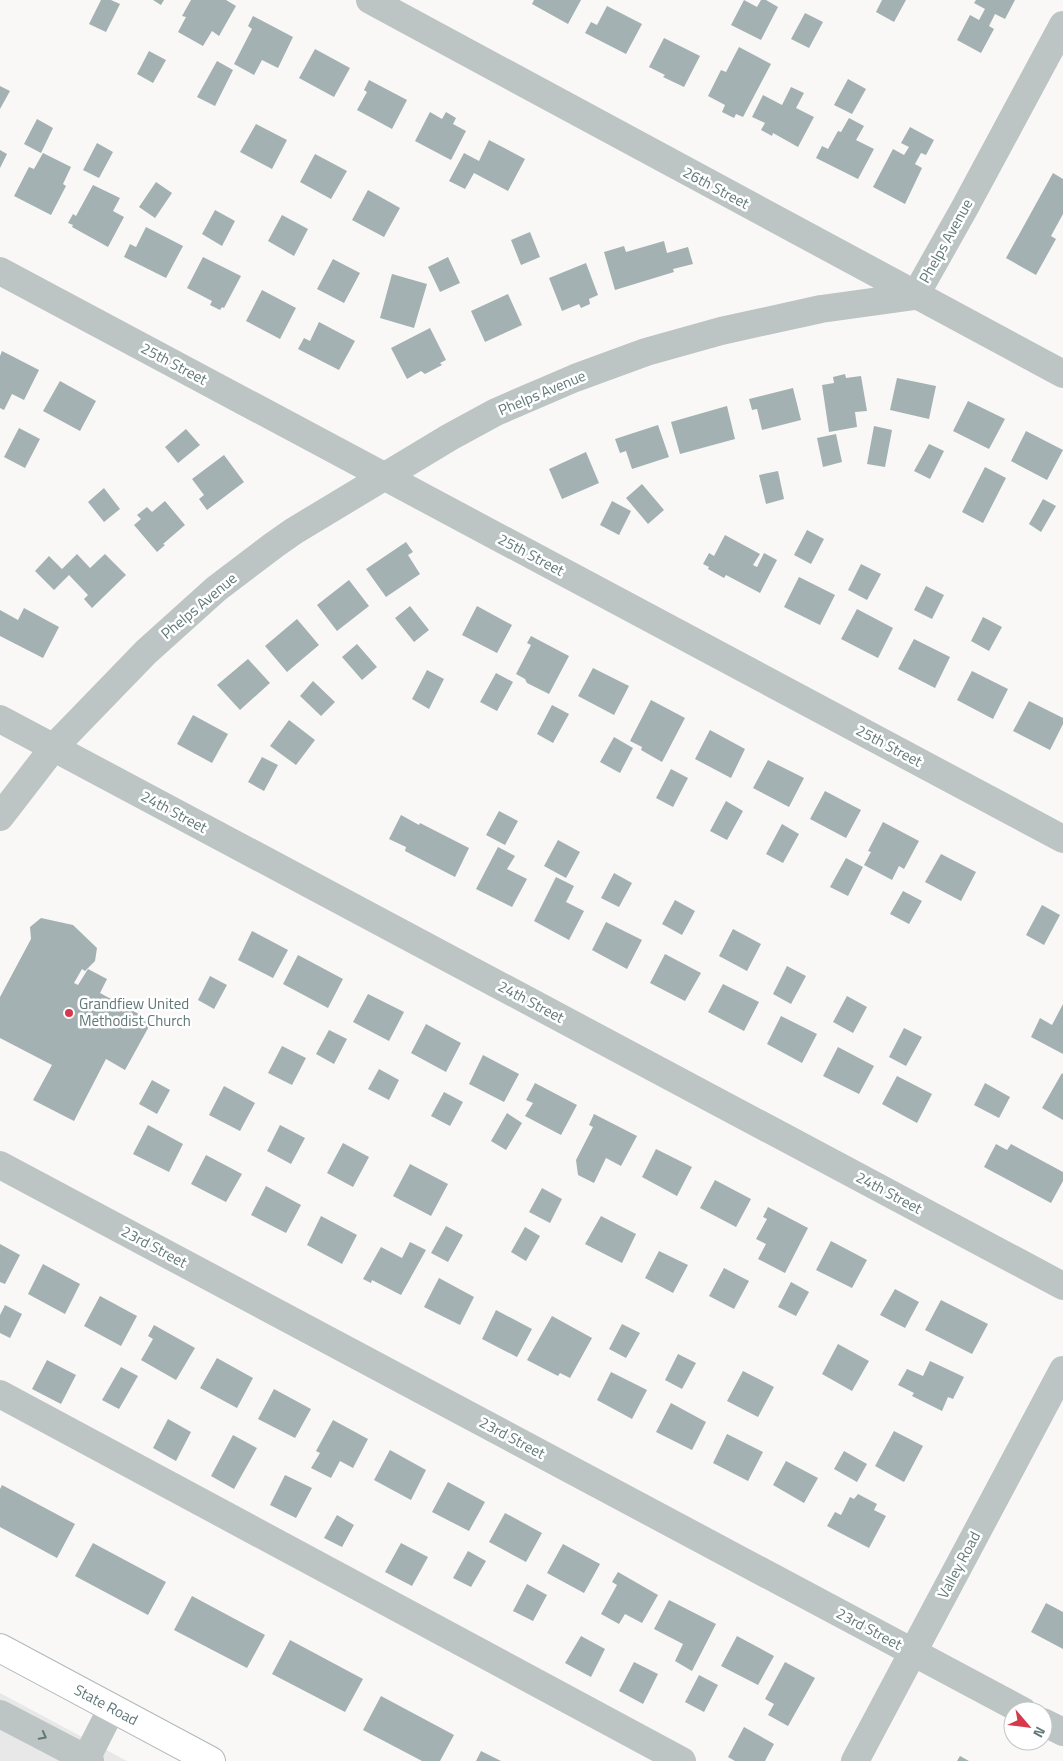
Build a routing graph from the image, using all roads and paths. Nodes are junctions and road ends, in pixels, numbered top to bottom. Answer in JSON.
{"nodes":[{"id":1,"x":370,"y":0,"type":"edge"},
{"id":2,"x":1063,"y":25,"type":"edge"},
{"id":3,"x":0,"y":271,"type":"edge"},
{"id":4,"x":915,"y":296,"type":"junction"},
{"id":5,"x":1063,"y":374,"type":"edge"},
{"id":6,"x":386,"y":478,"type":"junction"},
{"id":7,"x":0,"y":719,"type":"edge"},
{"id":8,"x":54,"y":747,"type":"junction"},
{"id":9,"x":0,"y":817,"type":"edge"},
{"id":10,"x":1063,"y":839,"type":"edge"},
{"id":11,"x":0,"y":1165,"type":"edge"},
{"id":12,"x":1063,"y":1286,"type":"edge"},
{"id":13,"x":1063,"y":1370,"type":"edge"},
{"id":14,"x":0,"y":1394,"type":"edge"},
{"id":15,"x":0,"y":1648,"type":"edge"},
{"id":16,"x":913,"y":1652,"type":"junction"},
{"id":17,"x":1004,"y":1701,"type":"edge"},
{"id":18,"x":112,"y":1708,"type":"junction"},
{"id":19,"x":0,"y":1714,"type":"edge"},
{"id":20,"x":87,"y":1760,"type":"edge"},
{"id":21,"x":211,"y":1761,"type":"edge"},
{"id":22,"x":682,"y":1761,"type":"edge"},
{"id":23,"x":855,"y":1761,"type":"edge"}],
"edges":[{"from":1,"to":4,"type":"street","name":"26th Street"},
{"from":2,"to":4,"type":"street","name":"Phelps Avenue"},
{"from":3,"to":6,"type":"street","name":"25th Street"},
{"from":4,"to":5,"type":"street","name":"26th Street"},
{"from":4,"to":6,"type":"street","name":"Phelps Avenue"},
{"from":6,"to":8,"type":"street","name":"Phelps Avenue"},
{"from":6,"to":10,"type":"street","name":"25th Street"},
{"from":7,"to":8,"type":"street","name":"24th Street"},
{"from":8,"to":9,"type":"street","name":"Phelps Avenue"},
{"from":8,"to":12,"type":"street","name":"24th Street"},
{"from":11,"to":16,"type":"street","name":"23rd Street"},
{"from":13,"to":16,"type":"street","name":"Valley Road"},
{"from":14,"to":22,"type":"street"},
{"from":15,"to":18,"type":"main road","name":"State Road"},
{"from":16,"to":17,"type":"street","name":"23rd Street"},
{"from":16,"to":23,"type":"street","name":"Valley Road"},
{"from":18,"to":20,"type":"street"},
{"from":18,"to":21,"type":"main road","name":"State Road"},
{"from":19,"to":20,"type":"street","one_way":true}]}
